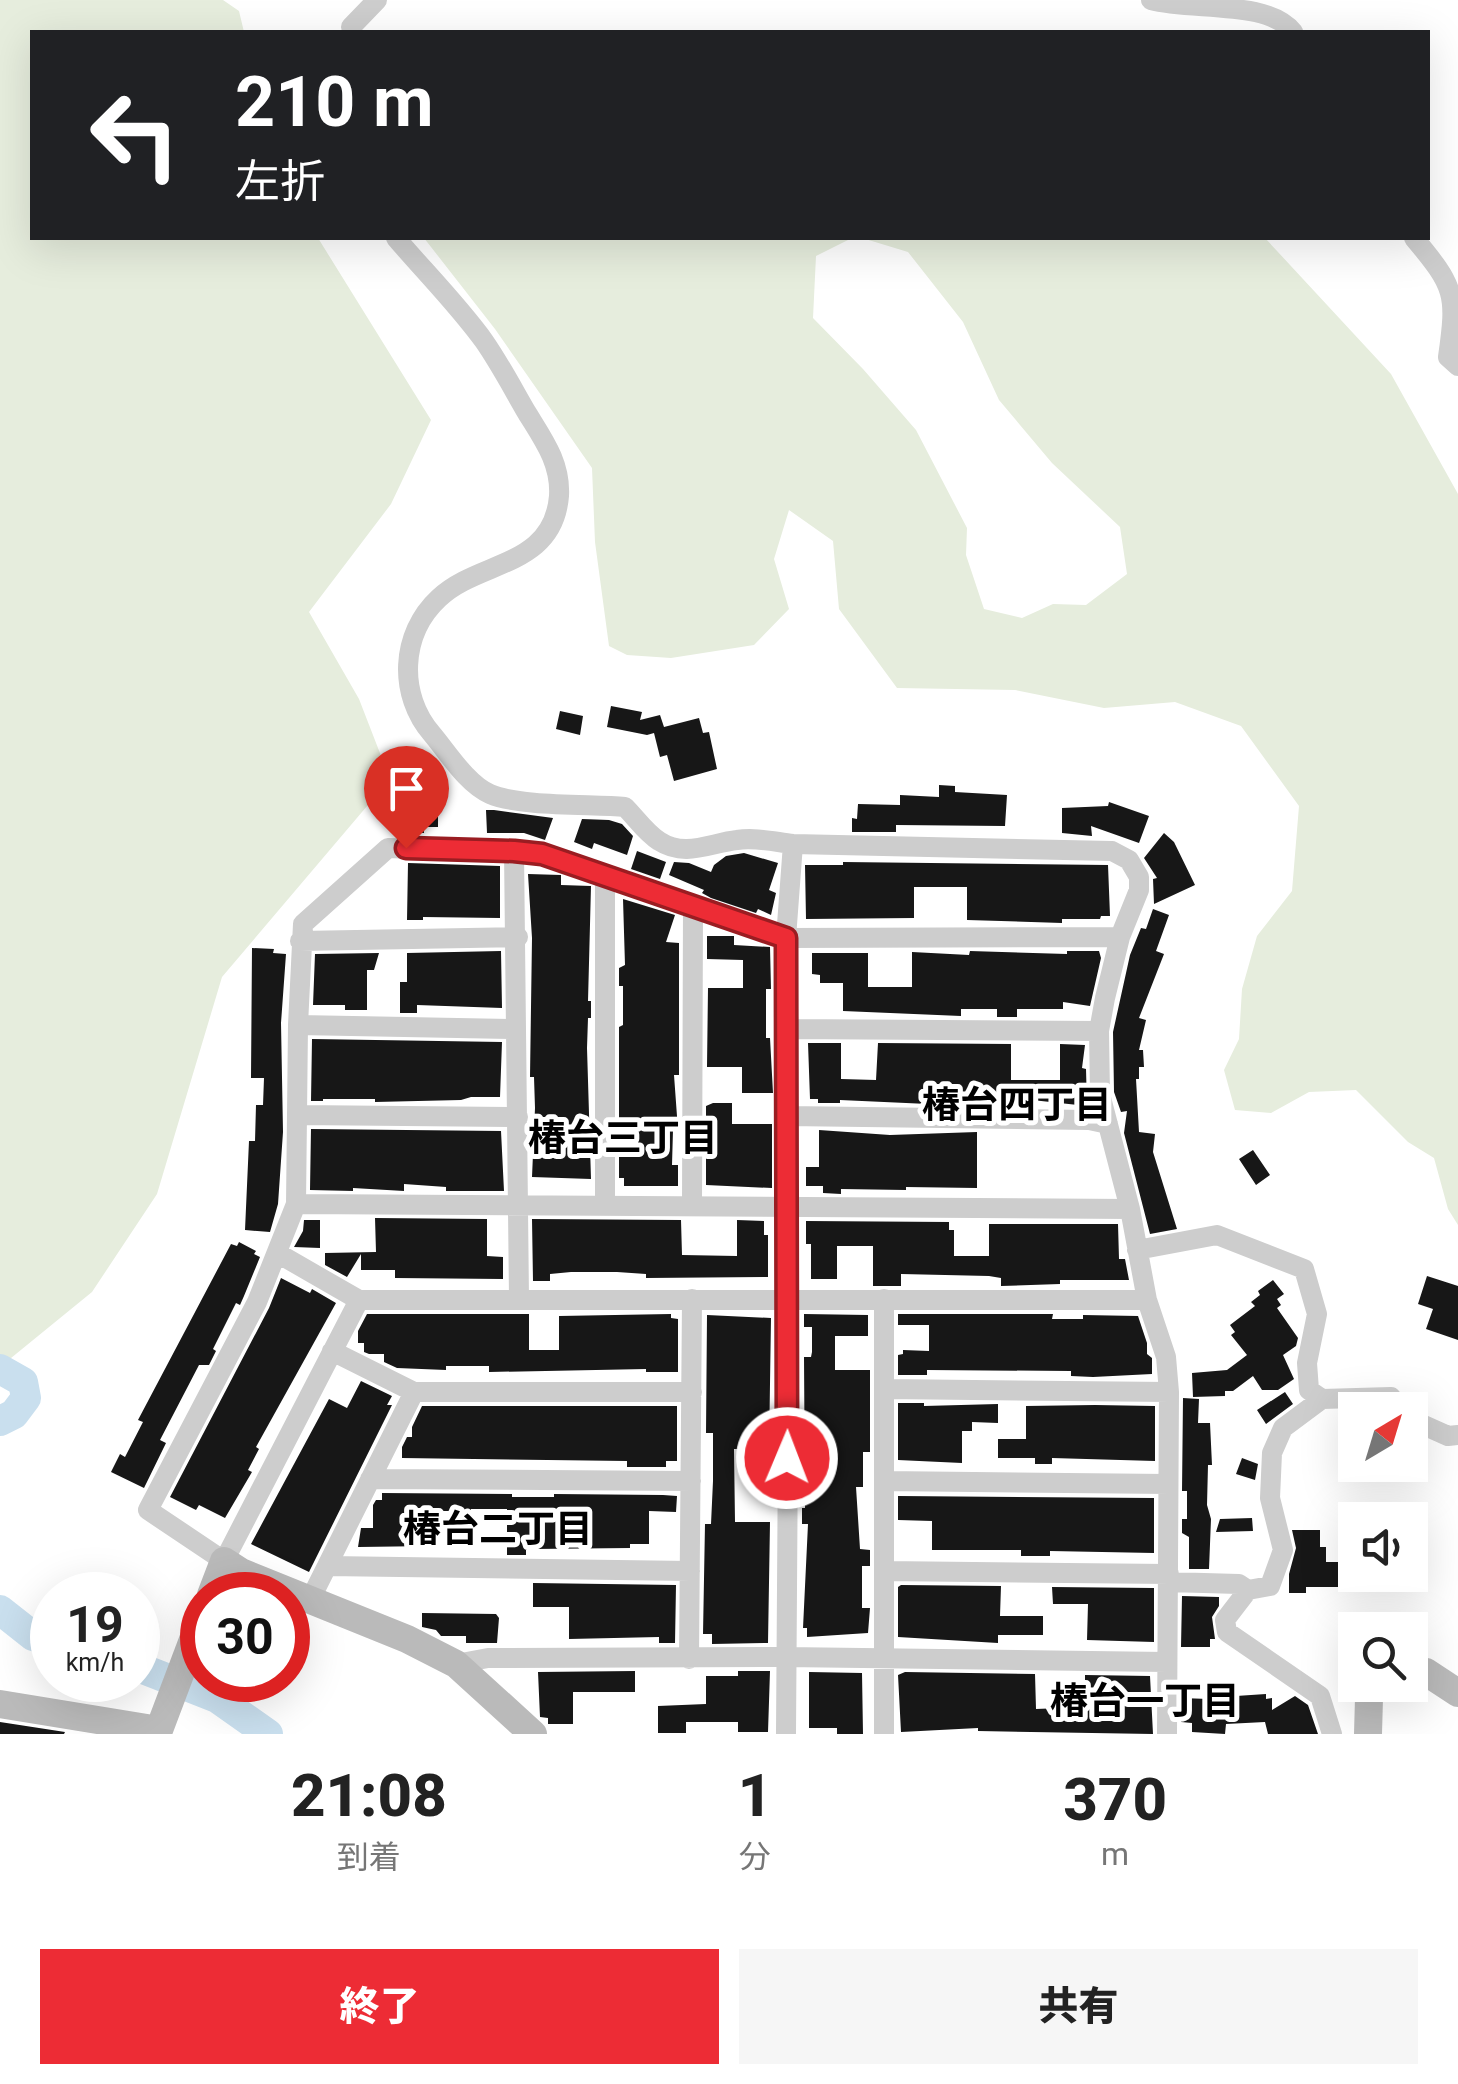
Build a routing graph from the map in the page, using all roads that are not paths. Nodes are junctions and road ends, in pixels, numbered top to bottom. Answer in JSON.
{"nodes":[{"id":1,"x":354,"y":0,"type":"edge"},
{"id":2,"x":376,"y":0,"type":"edge"},
{"id":3,"x":1151,"y":0,"type":"edge"},
{"id":4,"x":350,"y":30,"type":"edge"},
{"id":5,"x":1292,"y":30,"type":"edge"},
{"id":6,"x":398,"y":240,"type":"edge"},
{"id":7,"x":1416,"y":240,"type":"edge"},
{"id":8,"x":1458,"y":366,"type":"edge"},
{"id":9,"x":793,"y":844,"type":"junction"},
{"id":10,"x":514,"y":851,"type":"junction"},
{"id":11,"x":605,"y":878,"type":"junction"},
{"id":12,"x":693,"y":907,"type":"junction"},
{"id":13,"x":518,"y":937,"type":"junction"},
{"id":14,"x":1120,"y":937,"type":"junction"},
{"id":15,"x":786,"y":938,"type":"junction"},
{"id":16,"x":300,"y":941,"type":"junction"},
{"id":17,"x":298,"y":1025,"type":"junction"},
{"id":18,"x":786,"y":1028,"type":"junction"},
{"id":19,"x":516,"y":1029,"type":"junction"},
{"id":20,"x":1099,"y":1031,"type":"junction"},
{"id":21,"x":298,"y":1115,"type":"junction"},
{"id":22,"x":788,"y":1116,"type":"junction"},
{"id":23,"x":518,"y":1117,"type":"junction"},
{"id":24,"x":1108,"y":1124,"type":"junction"},
{"id":25,"x":296,"y":1204,"type":"junction"},
{"id":26,"x":516,"y":1206,"type":"junction"},
{"id":27,"x":605,"y":1206,"type":"junction"},
{"id":28,"x":692,"y":1206,"type":"junction"},
{"id":29,"x":788,"y":1206,"type":"junction"},
{"id":30,"x":1130,"y":1209,"type":"junction"},
{"id":31,"x":1138,"y":1250,"type":"junction"},
{"id":32,"x":278,"y":1254,"type":"junction"},
{"id":33,"x":789,"y":1298,"type":"junction"},
{"id":34,"x":519,"y":1299,"type":"junction"},
{"id":35,"x":692,"y":1299,"type":"junction"},
{"id":36,"x":884,"y":1299,"type":"junction"},
{"id":37,"x":359,"y":1300,"type":"junction"},
{"id":38,"x":1147,"y":1300,"type":"junction"},
{"id":39,"x":332,"y":1351,"type":"junction"},
{"id":40,"x":884,"y":1390,"type":"junction"},
{"id":41,"x":414,"y":1392,"type":"junction"},
{"id":42,"x":692,"y":1392,"type":"junction"},
{"id":43,"x":1169,"y":1392,"type":"junction"},
{"id":44,"x":1338,"y":1399,"type":"edge"},
{"id":45,"x":1322,"y":1400,"type":"junction"},
{"id":46,"x":1428,"y":1427,"type":"edge"},
{"id":47,"x":1458,"y":1435,"type":"edge"},
{"id":48,"x":370,"y":1479,"type":"junction"},
{"id":49,"x":884,"y":1480,"type":"junction"},
{"id":50,"x":691,"y":1481,"type":"junction"},
{"id":51,"x":1168,"y":1484,"type":"junction"},
{"id":52,"x":224,"y":1561,"type":"junction"},
{"id":53,"x":327,"y":1566,"type":"junction"},
{"id":54,"x":690,"y":1571,"type":"junction"},
{"id":55,"x":219,"y":1572,"type":"edge"},
{"id":56,"x":240,"y":1572,"type":"edge"},
{"id":57,"x":884,"y":1572,"type":"junction"},
{"id":58,"x":1168,"y":1578,"type":"junction"},
{"id":59,"x":1248,"y":1590,"type":"junction"},
{"id":60,"x":310,"y":1600,"type":"joint"},
{"id":61,"x":784,"y":1657,"type":"junction"},
{"id":62,"x":690,"y":1659,"type":"junction"},
{"id":63,"x":881,"y":1659,"type":"junction"},
{"id":64,"x":1166,"y":1662,"type":"junction"},
{"id":65,"x":456,"y":1664,"type":"junction"},
{"id":66,"x":1428,"y":1673,"type":"edge"},
{"id":67,"x":180,"y":1674,"type":"edge"},
{"id":68,"x":1450,"y":1688,"type":"edge"},
{"id":69,"x":1368,"y":1702,"type":"edge"},
{"id":70,"x":0,"y":1704,"type":"edge"},
{"id":71,"x":160,"y":1733,"type":"edge"},
{"id":72,"x":533,"y":1734,"type":"edge"},
{"id":73,"x":786,"y":1734,"type":"edge"},
{"id":74,"x":884,"y":1734,"type":"edge"},
{"id":75,"x":1167,"y":1734,"type":"edge"},
{"id":76,"x":1332,"y":1734,"type":"edge"},
{"id":77,"x":1368,"y":1734,"type":"edge"}],
"edges":[{"from":1,"to":4,"type":"street"},
{"from":2,"to":4,"type":"street"},
{"from":3,"to":5,"type":"street"},
{"from":6,"to":9,"type":"street"},
{"from":7,"to":8,"type":"street"},
{"from":9,"to":14,"type":"street"},
{"from":9,"to":15,"type":"street"},
{"from":10,"to":11,"type":"street"},
{"from":10,"to":13,"type":"street"},
{"from":10,"to":16,"type":"street"},
{"from":11,"to":12,"type":"street"},
{"from":11,"to":27,"type":"street"},
{"from":12,"to":15,"type":"street"},
{"from":12,"to":28,"type":"street"},
{"from":13,"to":16,"type":"street"},
{"from":13,"to":19,"type":"street"},
{"from":14,"to":15,"type":"street"},
{"from":14,"to":20,"type":"street"},
{"from":15,"to":18,"type":"street"},
{"from":16,"to":17,"type":"street"},
{"from":17,"to":19,"type":"street"},
{"from":17,"to":21,"type":"street"},
{"from":18,"to":20,"type":"street"},
{"from":18,"to":22,"type":"street"},
{"from":19,"to":23,"type":"street"},
{"from":20,"to":24,"type":"street"},
{"from":21,"to":23,"type":"street"},
{"from":21,"to":25,"type":"street"},
{"from":22,"to":24,"type":"street"},
{"from":22,"to":29,"type":"street"},
{"from":23,"to":26,"type":"street"},
{"from":24,"to":30,"type":"street"},
{"from":25,"to":26,"type":"street"},
{"from":25,"to":32,"type":"street"},
{"from":26,"to":27,"type":"street"},
{"from":26,"to":34,"type":"street"},
{"from":27,"to":28,"type":"street"},
{"from":28,"to":29,"type":"street"},
{"from":29,"to":30,"type":"street"},
{"from":29,"to":33,"type":"street"},
{"from":30,"to":31,"type":"street"},
{"from":31,"to":38,"type":"street"},
{"from":31,"to":45,"type":"street"},
{"from":32,"to":37,"type":"street"},
{"from":32,"to":52,"type":"street"},
{"from":33,"to":35,"type":"street"},
{"from":33,"to":36,"type":"street"},
{"from":33,"to":61,"type":"street"},
{"from":34,"to":35,"type":"street"},
{"from":34,"to":37,"type":"street"},
{"from":35,"to":42,"type":"street"},
{"from":36,"to":38,"type":"street"},
{"from":36,"to":40,"type":"street"},
{"from":37,"to":39,"type":"street"},
{"from":38,"to":43,"type":"street"},
{"from":39,"to":41,"type":"street"},
{"from":39,"to":52,"type":"street"},
{"from":40,"to":43,"type":"street"},
{"from":40,"to":49,"type":"street"},
{"from":41,"to":42,"type":"street"},
{"from":41,"to":48,"type":"street"},
{"from":42,"to":50,"type":"street"},
{"from":43,"to":51,"type":"street"},
{"from":44,"to":45,"type":"street"},
{"from":45,"to":59,"type":"street"},
{"from":46,"to":47,"type":"street"},
{"from":48,"to":50,"type":"street"},
{"from":48,"to":53,"type":"street"},
{"from":49,"to":51,"type":"street"},
{"from":49,"to":57,"type":"street"},
{"from":50,"to":54,"type":"street"},
{"from":51,"to":58,"type":"street"},
{"from":52,"to":55,"type":"street"},
{"from":52,"to":56,"type":"street"},
{"from":53,"to":54,"type":"street"},
{"from":53,"to":60,"type":"street"},
{"from":54,"to":62,"type":"street"},
{"from":57,"to":58,"type":"street"},
{"from":57,"to":63,"type":"street"},
{"from":58,"to":59,"type":"street"},
{"from":58,"to":64,"type":"street"},
{"from":59,"to":76,"type":"street"},
{"from":60,"to":65,"type":"street"},
{"from":61,"to":62,"type":"street"},
{"from":61,"to":63,"type":"street"},
{"from":61,"to":73,"type":"street"},
{"from":62,"to":65,"type":"street"},
{"from":63,"to":64,"type":"street"},
{"from":63,"to":74,"type":"street"},
{"from":64,"to":75,"type":"street"},
{"from":65,"to":72,"type":"street"},
{"from":66,"to":68,"type":"street"},
{"from":67,"to":71,"type":"street"},
{"from":69,"to":77,"type":"street"},
{"from":70,"to":71,"type":"street"}]}
